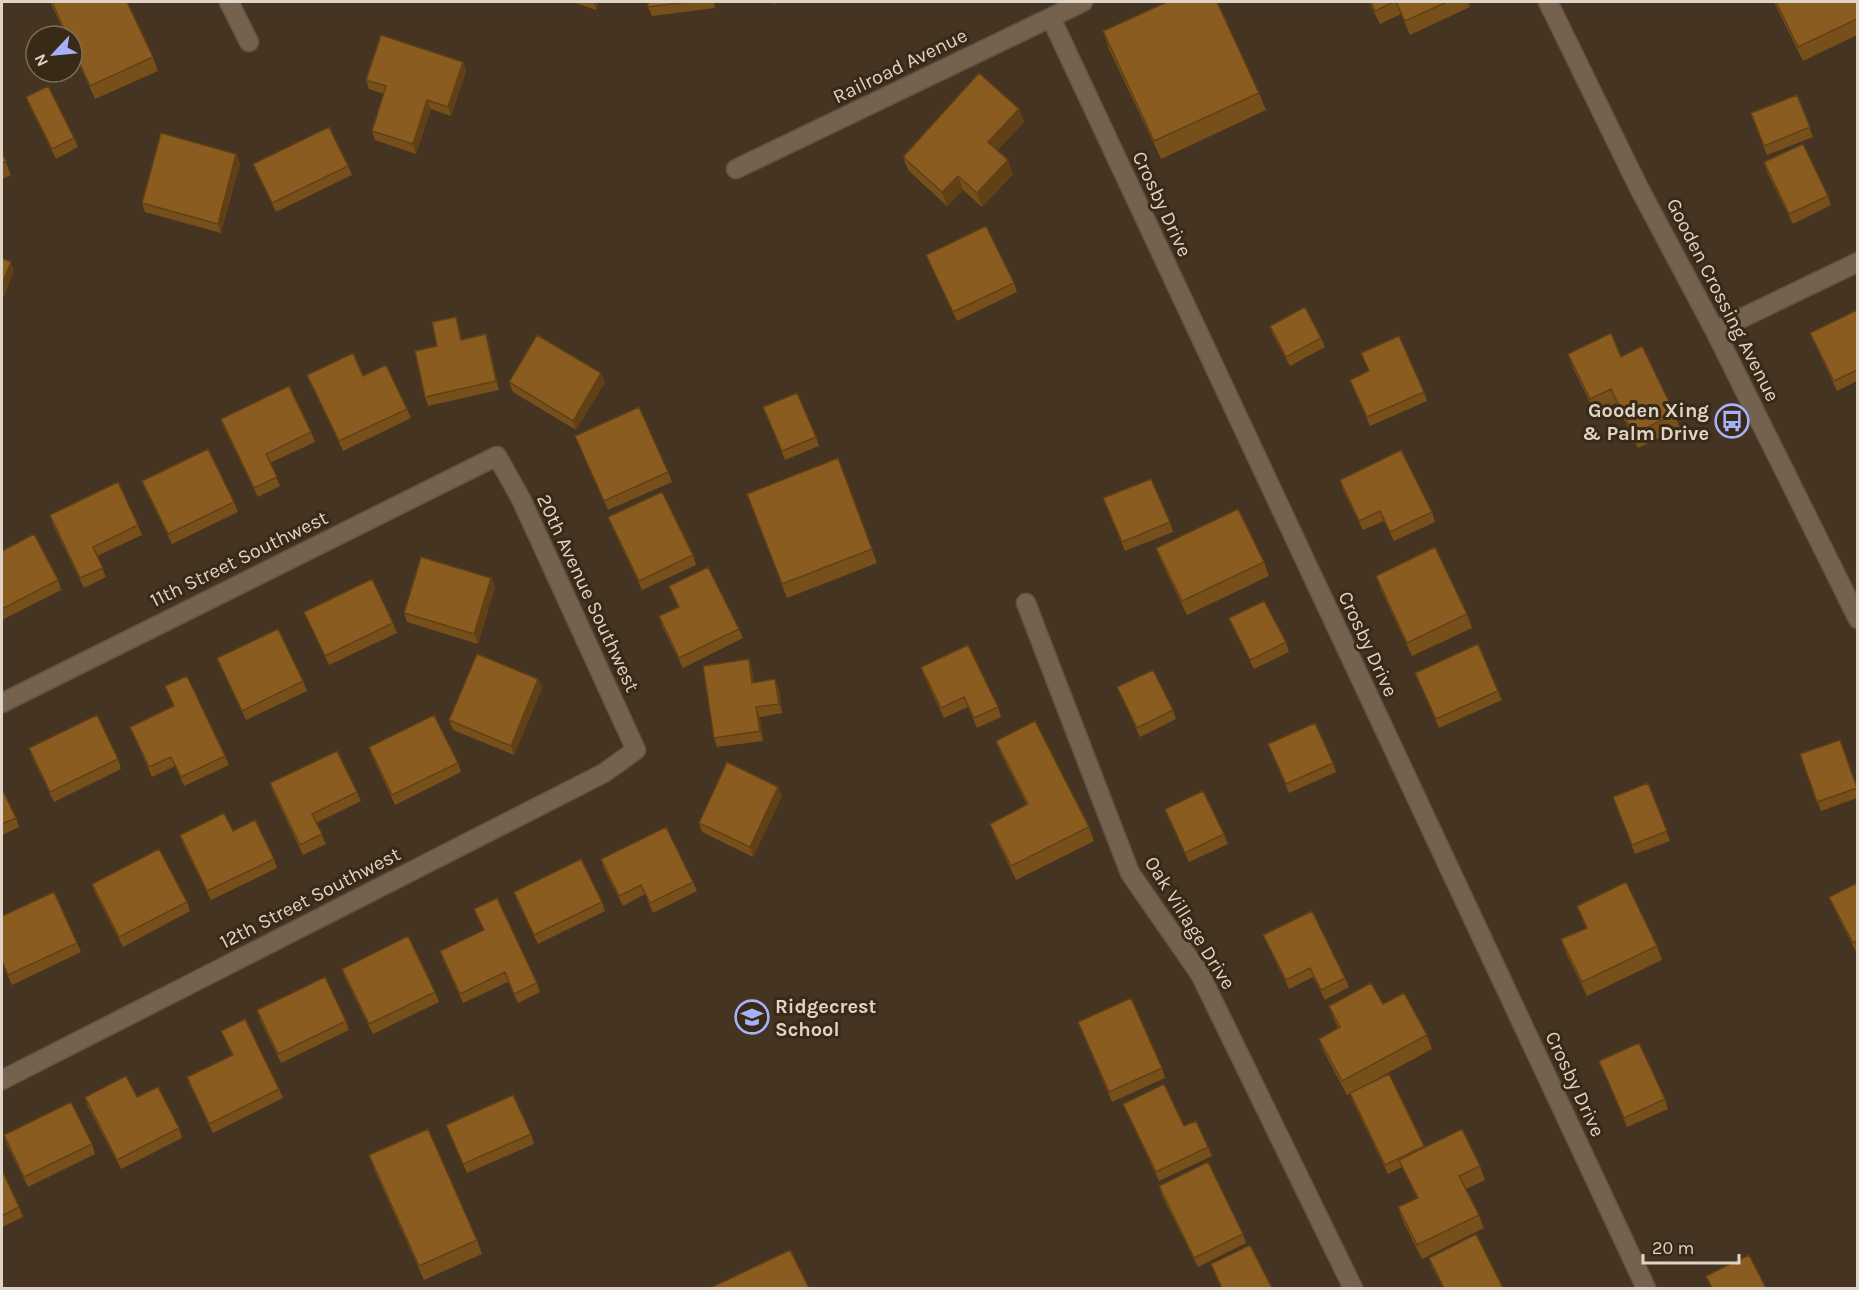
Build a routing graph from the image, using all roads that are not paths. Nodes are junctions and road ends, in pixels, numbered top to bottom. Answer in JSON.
{"nodes":[{"id":1,"x":229,"y":2,"type":"edge"},
{"id":2,"x":1083,"y":2,"type":"edge"},
{"id":3,"x":1548,"y":2,"type":"edge"},
{"id":4,"x":1051,"y":18,"type":"junction"},
{"id":5,"x":249,"y":42,"type":"dead end"},
{"id":6,"x":736,"y":170,"type":"dead end"},
{"id":7,"x":1857,"y":262,"type":"edge"},
{"id":8,"x":1715,"y":331,"type":"junction"},
{"id":9,"x":497,"y":456,"type":"joint"},
{"id":10,"x":1026,"y":603,"type":"dead end"},
{"id":11,"x":1857,"y":619,"type":"edge"},
{"id":12,"x":2,"y":703,"type":"edge"},
{"id":13,"x":636,"y":750,"type":"joint"},
{"id":14,"x":2,"y":1080,"type":"edge"},
{"id":15,"x":1353,"y":1288,"type":"edge"},
{"id":16,"x":1646,"y":1288,"type":"edge"}],
"edges":[{"from":1,"to":5,"type":"street"},
{"from":2,"to":4,"type":"street","name":"Railroad Avenue"},
{"from":3,"to":8,"type":"street","name":"Gooden Crossing Avenue"},
{"from":4,"to":6,"type":"street","name":"Railroad Avenue"},
{"from":4,"to":16,"type":"street","name":"Crosby Drive"},
{"from":7,"to":8,"type":"street"},
{"from":8,"to":11,"type":"street","name":"Gooden Crossing Avenue"},
{"from":9,"to":12,"type":"street","name":"11th Street Southwest"},
{"from":9,"to":13,"type":"street","name":"20th Avenue Southwest"},
{"from":10,"to":15,"type":"street","name":"Oak Village Drive"},
{"from":13,"to":14,"type":"street","name":"12th Street Southwest"}]}
